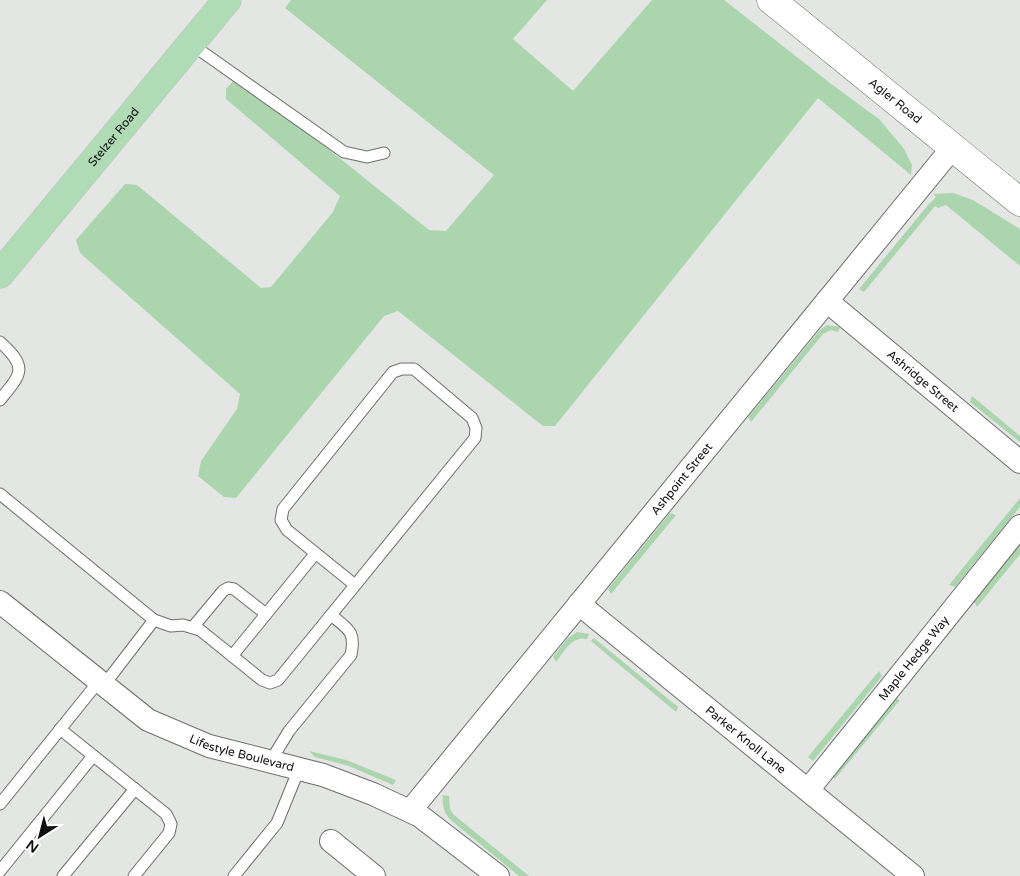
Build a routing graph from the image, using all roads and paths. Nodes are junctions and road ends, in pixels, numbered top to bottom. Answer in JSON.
{"nodes":[{"id":1,"x":227,"y":0,"type":"edge"},
{"id":2,"x":771,"y":0,"type":"edge"},
{"id":3,"x":191,"y":43,"type":"junction"},
{"id":4,"x":953,"y":147,"type":"junction"},
{"id":5,"x":384,"y":153,"type":"dead end"},
{"id":6,"x":1020,"y":202,"type":"edge"},
{"id":7,"x":0,"y":274,"type":"edge"},
{"id":8,"x":827,"y":301,"type":"junction"},
{"id":9,"x":0,"y":342,"type":"edge"},
{"id":10,"x":0,"y":400,"type":"edge"},
{"id":11,"x":1020,"y":462,"type":"edge"},
{"id":12,"x":0,"y":494,"type":"edge"},
{"id":13,"x":1020,"y":526,"type":"edge"},
{"id":14,"x":315,"y":554,"type":"junction"},
{"id":15,"x":355,"y":585,"type":"junction"},
{"id":16,"x":0,"y":602,"type":"edge"},
{"id":17,"x":579,"y":604,"type":"junction"},
{"id":18,"x":266,"y":614,"type":"junction"},
{"id":19,"x":331,"y":615,"type":"junction"},
{"id":20,"x":154,"y":620,"type":"junction"},
{"id":21,"x":194,"y":627,"type":"junction"},
{"id":22,"x":232,"y":656,"type":"junction"},
{"id":23,"x":101,"y":683,"type":"junction"},
{"id":24,"x":60,"y":729,"type":"junction"},
{"id":25,"x":93,"y":756,"type":"junction"},
{"id":26,"x":270,"y":762,"type":"junction"},
{"id":27,"x":299,"y":769,"type":"junction"},
{"id":28,"x":135,"y":789,"type":"junction"},
{"id":29,"x":808,"y":790,"type":"junction"},
{"id":30,"x":0,"y":804,"type":"edge"},
{"id":31,"x":410,"y":811,"type":"junction"},
{"id":32,"x":331,"y":841,"type":"dead end"},
{"id":33,"x":0,"y":871,"type":"edge"},
{"id":34,"x":493,"y":875,"type":"edge"},
{"id":35,"x":63,"y":876,"type":"edge"},
{"id":36,"x":134,"y":876,"type":"edge"},
{"id":37,"x":234,"y":876,"type":"edge"},
{"id":38,"x":374,"y":876,"type":"edge"},
{"id":39,"x":913,"y":876,"type":"edge"}],
"edges":[{"from":1,"to":3,"type":"main road","name":"Stelzer Road"},
{"from":2,"to":4,"type":"main road","name":"Agler Road"},
{"from":3,"to":5,"type":"lane"},
{"from":3,"to":7,"type":"main road","name":"Stelzer Road"},
{"from":4,"to":6,"type":"main road","name":"Agler Road"},
{"from":4,"to":8,"type":"street","name":"Ashpoint Street"},
{"from":8,"to":11,"type":"street","name":"Ashridge Street"},
{"from":8,"to":17,"type":"street","name":"Ashpoint Street"},
{"from":9,"to":10,"type":"lane"},
{"from":12,"to":20,"type":"lane"},
{"from":13,"to":29,"type":"street","name":"Maple Hedge Way"},
{"from":14,"to":15,"type":"lane"},
{"from":14,"to":15,"type":"lane"},
{"from":14,"to":18,"type":"lane"},
{"from":15,"to":19,"type":"lane"},
{"from":16,"to":23,"type":"street","name":"Lifestyle Boulevard"},
{"from":17,"to":29,"type":"street","name":"Parker Knoll Lane"},
{"from":17,"to":31,"type":"street","name":"Ashpoint Street"},
{"from":18,"to":21,"type":"lane"},
{"from":18,"to":22,"type":"lane"},
{"from":19,"to":22,"type":"lane"},
{"from":19,"to":26,"type":"lane"},
{"from":20,"to":21,"type":"lane"},
{"from":20,"to":23,"type":"lane"},
{"from":21,"to":22,"type":"lane"},
{"from":23,"to":24,"type":"lane"},
{"from":23,"to":26,"type":"street","name":"Lifestyle Boulevard"},
{"from":24,"to":25,"type":"lane"},
{"from":24,"to":30,"type":"lane"},
{"from":25,"to":28,"type":"lane"},
{"from":25,"to":33,"type":"lane"},
{"from":26,"to":27,"type":"street","name":"Lifestyle Boulevard"},
{"from":27,"to":31,"type":"street","name":"Lifestyle Boulevard"},
{"from":27,"to":37,"type":"lane"},
{"from":28,"to":35,"type":"lane"},
{"from":28,"to":36,"type":"lane"},
{"from":29,"to":39,"type":"street","name":"Parker Knoll Lane"},
{"from":31,"to":34,"type":"street","name":"Lifestyle Boulevard"},
{"from":32,"to":38,"type":"street"}]}
